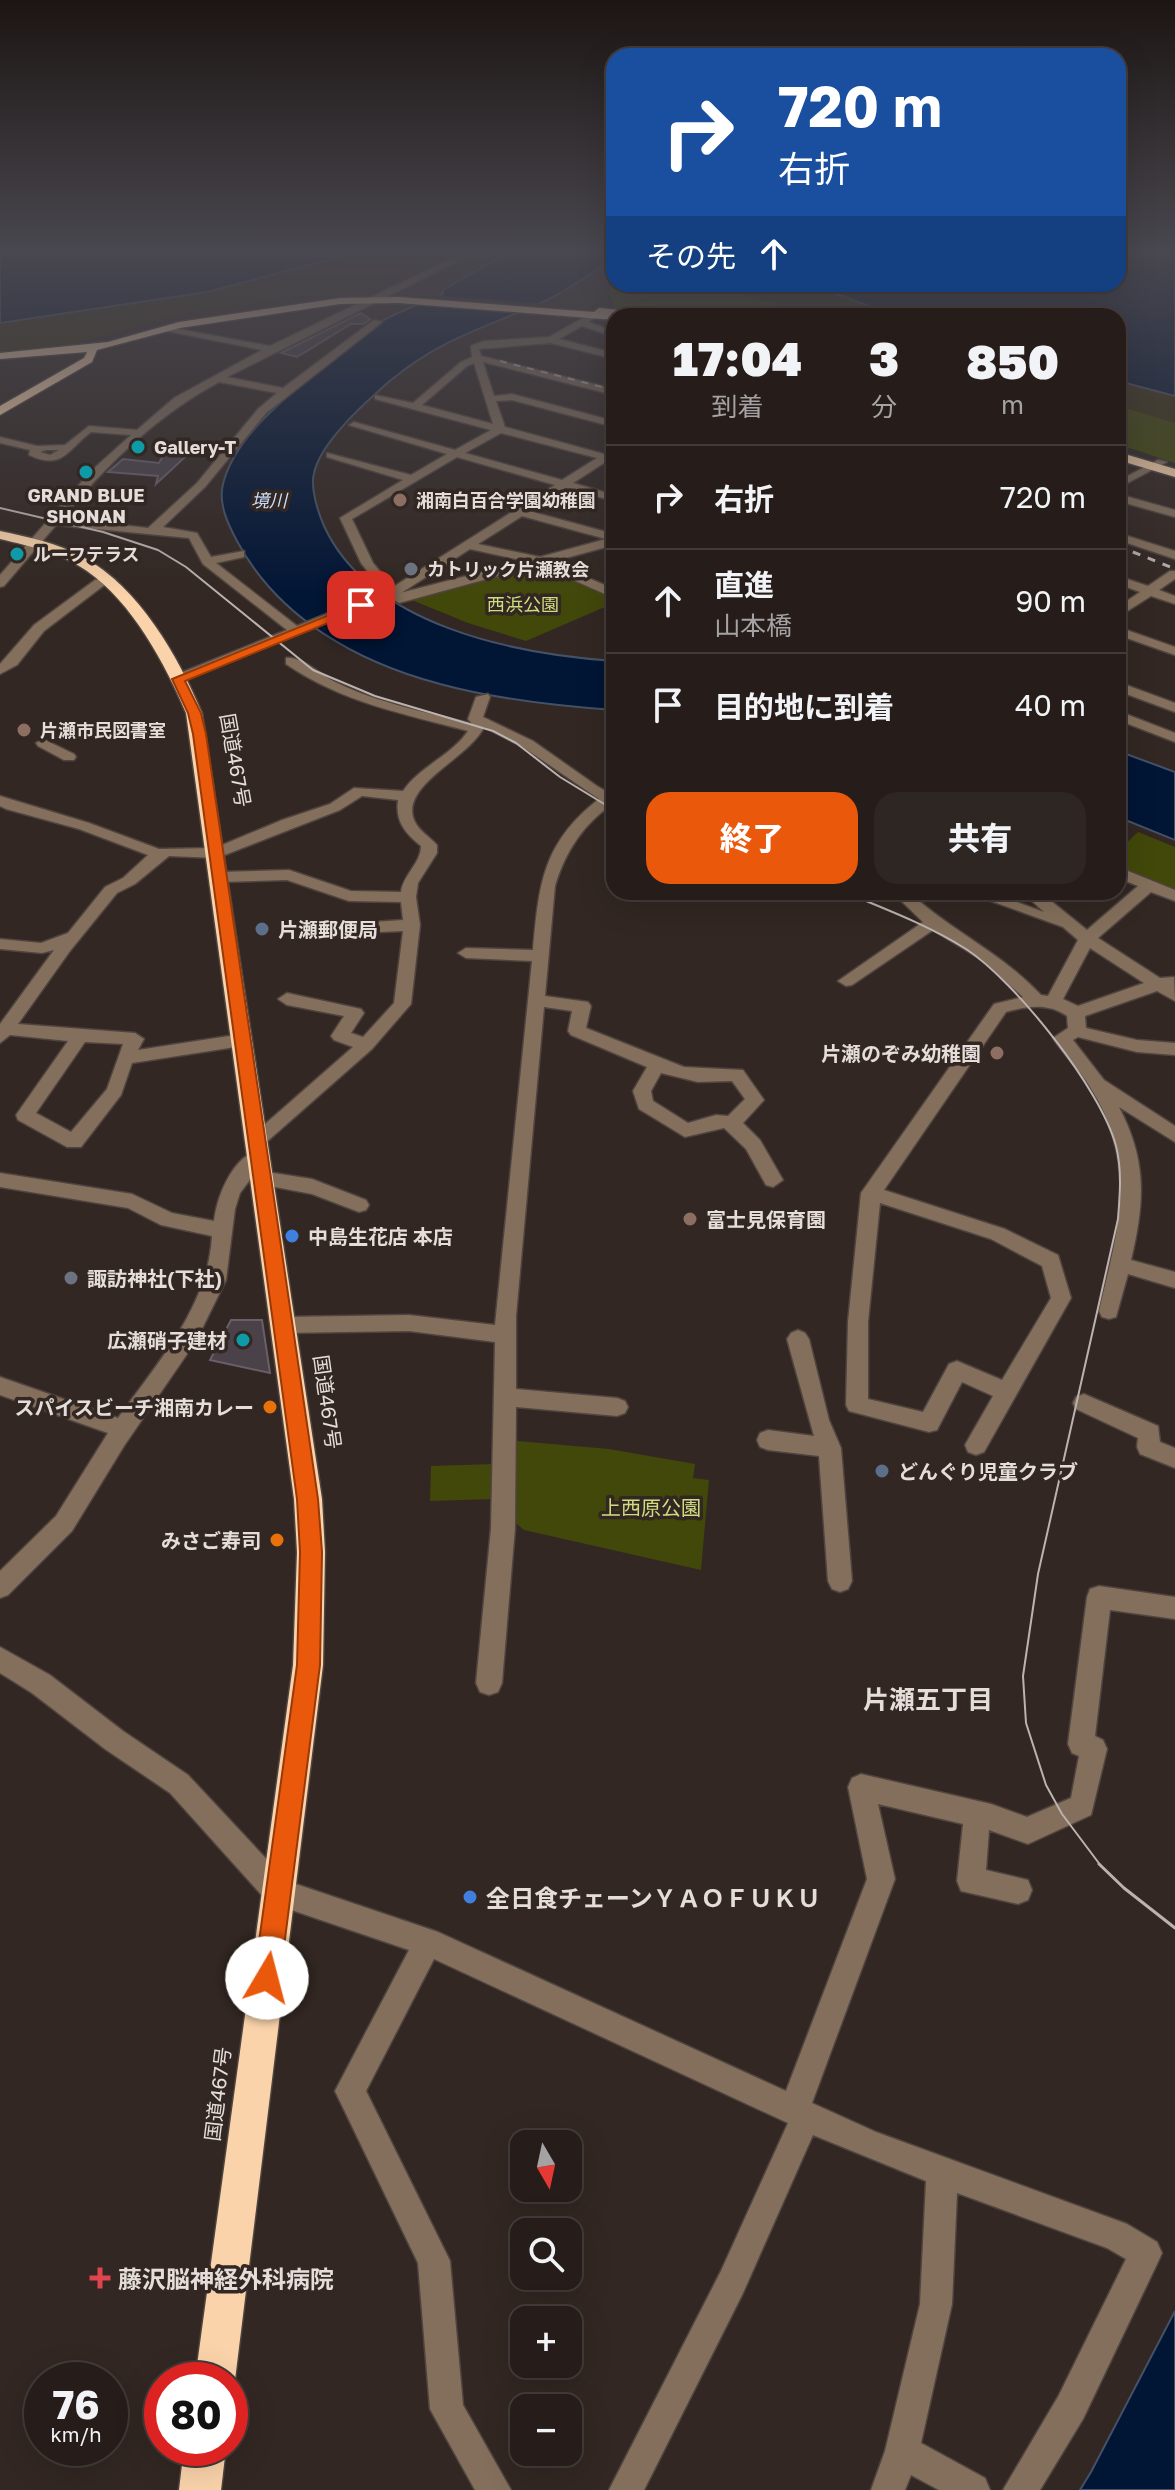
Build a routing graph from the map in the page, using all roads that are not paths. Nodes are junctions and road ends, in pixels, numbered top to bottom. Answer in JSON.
{"nodes":[{"id":1,"x":79,"y":365,"type":"edge"},
{"id":2,"x":240,"y":365,"type":"edge"},
{"id":3,"x":319,"y":365,"type":"edge"},
{"id":4,"x":463,"y":365,"type":"edge"},
{"id":5,"x":479,"y":365,"type":"edge"},
{"id":6,"x":506,"y":365,"type":"edge"},
{"id":7,"x":215,"y":378,"type":"junction"},
{"id":8,"x":580,"y":384,"type":"junction"},
{"id":9,"x":606,"y":390,"type":"edge"},
{"id":10,"x":285,"y":391,"type":"junction"},
{"id":11,"x":568,"y":391,"type":"dead end"},
{"id":12,"x":379,"y":397,"type":"dead end"},
{"id":13,"x":555,"y":398,"type":"dead end"},
{"id":14,"x":490,"y":399,"type":"junction"},
{"id":15,"x":542,"y":405,"type":"junction"},
{"id":16,"x":415,"y":406,"type":"junction"},
{"id":17,"x":0,"y":411,"type":"edge"},
{"id":18,"x":529,"y":413,"type":"dead end"},
{"id":19,"x":516,"y":421,"type":"dead end"},
{"id":20,"x":606,"y":422,"type":"edge"},
{"id":21,"x":354,"y":425,"type":"dead end"},
{"id":22,"x":502,"y":429,"type":"junction"},
{"id":23,"x":141,"y":433,"type":"junction"},
{"id":24,"x":0,"y":440,"type":"edge"},
{"id":25,"x":456,"y":453,"type":"junction"},
{"id":26,"x":1126,"y":453,"type":"edge"},
{"id":27,"x":331,"y":455,"type":"dead end"},
{"id":28,"x":606,"y":455,"type":"edge"},
{"id":29,"x":1126,"y":458,"type":"edge"},
{"id":30,"x":606,"y":459,"type":"edge"},
{"id":31,"x":1163,"y":465,"type":"edge"},
{"id":32,"x":1175,"y":473,"type":"edge"},
{"id":33,"x":420,"y":474,"type":"junction"},
{"id":34,"x":208,"y":476,"type":"junction"},
{"id":35,"x":1126,"y":481,"type":"edge"},
{"id":36,"x":564,"y":484,"type":"junction"},
{"id":37,"x":216,"y":486,"type":"dead end"},
{"id":38,"x":606,"y":496,"type":"edge"},
{"id":39,"x":1126,"y":499,"type":"edge"},
{"id":40,"x":521,"y":512,"type":"junction"},
{"id":41,"x":1175,"y":514,"type":"edge"},
{"id":42,"x":54,"y":521,"type":"junction"},
{"id":43,"x":154,"y":529,"type":"junction"},
{"id":44,"x":0,"y":535,"type":"edge"},
{"id":45,"x":606,"y":537,"type":"edge"},
{"id":46,"x":1126,"y":539,"type":"edge"},
{"id":47,"x":520,"y":541,"type":"dead end"},
{"id":48,"x":606,"y":541,"type":"edge"},
{"id":49,"x":35,"y":543,"type":"junction"},
{"id":50,"x":469,"y":545,"type":"junction"},
{"id":51,"x":240,"y":554,"type":"dead end"},
{"id":52,"x":504,"y":554,"type":"junction"},
{"id":53,"x":1175,"y":555,"type":"edge"},
{"id":54,"x":207,"y":561,"type":"junction"},
{"id":55,"x":540,"y":561,"type":"junction"},
{"id":56,"x":366,"y":572,"type":"dead end"},
{"id":57,"x":1174,"y":574,"type":"edge"},
{"id":58,"x":110,"y":580,"type":"junction"},
{"id":59,"x":0,"y":583,"type":"edge"},
{"id":60,"x":1126,"y":583,"type":"edge"},
{"id":61,"x":606,"y":590,"type":"edge"},
{"id":62,"x":388,"y":592,"type":"junction"},
{"id":63,"x":1150,"y":592,"type":"junction"},
{"id":64,"x":1175,"y":600,"type":"edge"},
{"id":65,"x":1126,"y":608,"type":"edge"},
{"id":66,"x":302,"y":629,"type":"junction"},
{"id":67,"x":1126,"y":634,"type":"edge"},
{"id":68,"x":1175,"y":651,"type":"edge"},
{"id":69,"x":291,"y":661,"type":"dead end"},
{"id":70,"x":0,"y":670,"type":"edge"},
{"id":71,"x":178,"y":679,"type":"junction"},
{"id":72,"x":1126,"y":689,"type":"edge"},
{"id":73,"x":483,"y":697,"type":"dead end"},
{"id":74,"x":1175,"y":708,"type":"edge"},
{"id":75,"x":1126,"y":718,"type":"edge"},
{"id":76,"x":478,"y":725,"type":"junction"},
{"id":77,"x":1173,"y":736,"type":"edge"},
{"id":78,"x":43,"y":743,"type":"dead end"},
{"id":79,"x":69,"y":757,"type":"dead end"},
{"id":80,"x":606,"y":795,"type":"edge"},
{"id":81,"x":407,"y":796,"type":"junction"},
{"id":82,"x":0,"y":800,"type":"edge"},
{"id":83,"x":606,"y":803,"type":"edge"},
{"id":84,"x":159,"y":854,"type":"junction"},
{"id":85,"x":218,"y":865,"type":"junction"},
{"id":86,"x":1126,"y":875,"type":"edge"},
{"id":87,"x":1149,"y":885,"type":"junction"},
{"id":88,"x":1175,"y":896,"type":"edge"},
{"id":89,"x":408,"y":897,"type":"junction"},
{"id":90,"x":909,"y":900,"type":"edge"},
{"id":91,"x":996,"y":900,"type":"edge"},
{"id":92,"x":1039,"y":900,"type":"edge"},
{"id":93,"x":933,"y":923,"type":"junction"},
{"id":94,"x":412,"y":925,"type":"junction"},
{"id":95,"x":1071,"y":927,"type":"junction"},
{"id":96,"x":358,"y":928,"type":"dead end"},
{"id":97,"x":73,"y":937,"type":"junction"},
{"id":98,"x":1087,"y":939,"type":"junction"},
{"id":99,"x":0,"y":944,"type":"edge"},
{"id":100,"x":466,"y":953,"type":"dead end"},
{"id":101,"x":541,"y":956,"type":"junction"},
{"id":102,"x":846,"y":981,"type":"dead end"},
{"id":103,"x":1170,"y":986,"type":"edge"},
{"id":104,"x":287,"y":999,"type":"dead end"},
{"id":105,"x":536,"y":1001,"type":"junction"},
{"id":106,"x":1045,"y":1001,"type":"junction"},
{"id":107,"x":1076,"y":1022,"type":"junction"},
{"id":108,"x":3,"y":1033,"type":"edge"},
{"id":109,"x":80,"y":1036,"type":"junction"},
{"id":110,"x":242,"y":1040,"type":"junction"},
{"id":111,"x":366,"y":1045,"type":"junction"},
{"id":112,"x":1175,"y":1049,"type":"edge"},
{"id":113,"x":125,"y":1058,"type":"junction"},
{"id":114,"x":658,"y":1063,"type":"junction"},
{"id":115,"x":1098,"y":1084,"type":"junction"},
{"id":116,"x":1175,"y":1119,"type":"edge"},
{"id":117,"x":1152,"y":1120,"type":"junction"},
{"id":118,"x":731,"y":1124,"type":"junction"},
{"id":119,"x":1175,"y":1135,"type":"edge"},
{"id":120,"x":258,"y":1158,"type":"junction"},
{"id":121,"x":0,"y":1180,"type":"edge"},
{"id":122,"x":773,"y":1180,"type":"dead end"},
{"id":123,"x":871,"y":1193,"type":"junction"},
{"id":124,"x":359,"y":1205,"type":"dead end"},
{"id":125,"x":223,"y":1230,"type":"junction"},
{"id":126,"x":1119,"y":1264,"type":"junction"},
{"id":127,"x":1175,"y":1280,"type":"edge"},
{"id":128,"x":1109,"y":1311,"type":"dead end"},
{"id":129,"x":283,"y":1325,"type":"junction"},
{"id":130,"x":505,"y":1335,"type":"junction"},
{"id":131,"x":798,"y":1339,"type":"dead end"},
{"id":132,"x":0,"y":1386,"type":"edge"},
{"id":133,"x":1005,"y":1391,"type":"junction"},
{"id":134,"x":505,"y":1397,"type":"junction"},
{"id":135,"x":1084,"y":1403,"type":"dead end"},
{"id":136,"x":617,"y":1407,"type":"dead end"},
{"id":137,"x":123,"y":1429,"type":"junction"},
{"id":138,"x":768,"y":1440,"type":"dead end"},
{"id":139,"x":976,"y":1445,"type":"dead end"},
{"id":140,"x":830,"y":1448,"type":"junction"},
{"id":141,"x":1175,"y":1458,"type":"edge"},
{"id":142,"x":840,"y":1581,"type":"dead end"},
{"id":143,"x":0,"y":1587,"type":"edge"},
{"id":144,"x":1175,"y":1608,"type":"edge"},
{"id":145,"x":0,"y":1659,"type":"edge"},
{"id":146,"x":489,"y":1683,"type":"dead end"},
{"id":147,"x":977,"y":1814,"type":"junction"},
{"id":148,"x":1018,"y":1890,"type":"dead end"},
{"id":149,"x":278,"y":1892,"type":"junction"},
{"id":150,"x":428,"y":1942,"type":"junction"},
{"id":151,"x":800,"y":2114,"type":"junction"},
{"id":152,"x":942,"y":2171,"type":"junction"},
{"id":153,"x":217,"y":2362,"type":"edge"},
{"id":154,"x":902,"y":2451,"type":"junction"},
{"id":155,"x":203,"y":2466,"type":"edge"},
{"id":156,"x":200,"y":2490,"type":"edge"},
{"id":157,"x":494,"y":2490,"type":"edge"},
{"id":158,"x":626,"y":2490,"type":"edge"},
{"id":159,"x":888,"y":2490,"type":"edge"},
{"id":160,"x":973,"y":2490,"type":"edge"},
{"id":161,"x":1020,"y":2490,"type":"edge"}],
"edges":[{"from":1,"to":17,"type":"highway"},
{"from":2,"to":7,"type":"street"},
{"from":3,"to":10,"type":"street"},
{"from":4,"to":16,"type":"street"},
{"from":5,"to":14,"type":"street"},
{"from":6,"to":8,"type":"street"},
{"from":7,"to":10,"type":"street"},
{"from":7,"to":23,"type":"street"},
{"from":8,"to":9,"type":"street"},
{"from":8,"to":11,"type":"street"},
{"from":10,"to":34,"type":"street"},
{"from":12,"to":16,"type":"street"},
{"from":13,"to":15,"type":"street"},
{"from":14,"to":15,"type":"street"},
{"from":14,"to":22,"type":"street"},
{"from":15,"to":18,"type":"street"},
{"from":15,"to":20,"type":"street"},
{"from":16,"to":22,"type":"street"},
{"from":19,"to":22,"type":"street"},
{"from":21,"to":25,"type":"street"},
{"from":22,"to":25,"type":"street"},
{"from":22,"to":28,"type":"street"},
{"from":23,"to":24,"type":"street"},
{"from":23,"to":42,"type":"street"},
{"from":25,"to":33,"type":"street"},
{"from":25,"to":36,"type":"street"},
{"from":26,"to":31,"type":"highway"},
{"from":27,"to":33,"type":"street"},
{"from":29,"to":31,"type":"highway"},
{"from":30,"to":36,"type":"street"},
{"from":31,"to":32,"type":"highway"},
{"from":31,"to":35,"type":"street"},
{"from":33,"to":62,"type":"street"},
{"from":34,"to":37,"type":"street"},
{"from":34,"to":43,"type":"street"},
{"from":36,"to":38,"type":"street"},
{"from":36,"to":40,"type":"street"},
{"from":39,"to":41,"type":"street"},
{"from":40,"to":45,"type":"street"},
{"from":40,"to":50,"type":"street"},
{"from":42,"to":43,"type":"street"},
{"from":42,"to":49,"type":"street"},
{"from":43,"to":54,"type":"street"},
{"from":44,"to":49,"type":"highway","name":"国道467号"},
{"from":46,"to":53,"type":"street"},
{"from":47,"to":52,"type":"street"},
{"from":48,"to":55,"type":"street"},
{"from":49,"to":58,"type":"highway","name":"国道467号"},
{"from":49,"to":59,"type":"street"},
{"from":50,"to":52,"type":"street"},
{"from":50,"to":62,"type":"street"},
{"from":51,"to":54,"type":"street"},
{"from":52,"to":55,"type":"street"},
{"from":54,"to":66,"type":"street"},
{"from":55,"to":61,"type":"street"},
{"from":55,"to":62,"type":"street"},
{"from":56,"to":62,"type":"street"},
{"from":57,"to":63,"type":"street"},
{"from":58,"to":70,"type":"street"},
{"from":58,"to":71,"type":"highway","name":"国道467号"},
{"from":60,"to":63,"type":"street"},
{"from":62,"to":66,"type":"street"},
{"from":63,"to":64,"type":"street"},
{"from":63,"to":65,"type":"street"},
{"from":66,"to":71,"type":"street"},
{"from":67,"to":68,"type":"street"},
{"from":69,"to":76,"type":"street"},
{"from":71,"to":85,"type":"highway","name":"国道467号"},
{"from":72,"to":74,"type":"street"},
{"from":73,"to":76,"type":"street"},
{"from":75,"to":77,"type":"street"},
{"from":76,"to":80,"type":"street"},
{"from":76,"to":81,"type":"street"},
{"from":78,"to":79,"type":"street"},
{"from":81,"to":85,"type":"street"},
{"from":81,"to":89,"type":"street"},
{"from":82,"to":84,"type":"street"},
{"from":83,"to":101,"type":"street"},
{"from":84,"to":85,"type":"street"},
{"from":84,"to":97,"type":"street"},
{"from":85,"to":89,"type":"street"},
{"from":85,"to":110,"type":"highway","name":"国道467号"},
{"from":86,"to":87,"type":"street"},
{"from":87,"to":88,"type":"street"},
{"from":87,"to":98,"type":"street"},
{"from":89,"to":94,"type":"street"},
{"from":90,"to":93,"type":"street"},
{"from":91,"to":95,"type":"street"},
{"from":92,"to":95,"type":"street"},
{"from":93,"to":102,"type":"street"},
{"from":93,"to":106,"type":"street"},
{"from":94,"to":96,"type":"street"},
{"from":94,"to":111,"type":"street"},
{"from":95,"to":98,"type":"street"},
{"from":97,"to":99,"type":"street"},
{"from":97,"to":108,"type":"street"},
{"from":98,"to":103,"type":"street"},
{"from":98,"to":106,"type":"street"},
{"from":100,"to":101,"type":"street"},
{"from":101,"to":105,"type":"street"},
{"from":103,"to":107,"type":"street"},
{"from":104,"to":111,"type":"street"},
{"from":105,"to":114,"type":"street"},
{"from":105,"to":130,"type":"street"},
{"from":106,"to":107,"type":"street"},
{"from":106,"to":123,"type":"street"},
{"from":107,"to":112,"type":"street"},
{"from":107,"to":115,"type":"street"},
{"from":108,"to":109,"type":"street"},
{"from":109,"to":113,"type":"street"},
{"from":109,"to":113,"type":"street"},
{"from":110,"to":113,"type":"street"},
{"from":110,"to":120,"type":"highway","name":"国道467号"},
{"from":111,"to":120,"type":"street"},
{"from":114,"to":118,"type":"street"},
{"from":114,"to":118,"type":"street"},
{"from":115,"to":117,"type":"street"},
{"from":115,"to":126,"type":"street"},
{"from":116,"to":117,"type":"street"},
{"from":117,"to":119,"type":"street"},
{"from":118,"to":122,"type":"street"},
{"from":120,"to":124,"type":"street"},
{"from":120,"to":125,"type":"street"},
{"from":120,"to":129,"type":"highway","name":"国道467号"},
{"from":121,"to":125,"type":"street"},
{"from":123,"to":133,"type":"street"},
{"from":123,"to":133,"type":"street"},
{"from":125,"to":137,"type":"street"},
{"from":126,"to":127,"type":"street"},
{"from":126,"to":128,"type":"street"},
{"from":129,"to":130,"type":"street"},
{"from":129,"to":149,"type":"highway","name":"国道467号"},
{"from":130,"to":134,"type":"street"},
{"from":131,"to":140,"type":"street"},
{"from":132,"to":137,"type":"street"},
{"from":133,"to":139,"type":"street"},
{"from":134,"to":136,"type":"street"},
{"from":134,"to":146,"type":"street"},
{"from":135,"to":141,"type":"street"},
{"from":137,"to":143,"type":"street"},
{"from":138,"to":140,"type":"street"},
{"from":140,"to":142,"type":"street"},
{"from":144,"to":147,"type":"street"},
{"from":145,"to":149,"type":"street"},
{"from":147,"to":148,"type":"street"},
{"from":147,"to":151,"type":"street"},
{"from":149,"to":150,"type":"street"},
{"from":149,"to":153,"type":"highway","name":"国道467号"},
{"from":150,"to":151,"type":"street"},
{"from":150,"to":157,"type":"street"},
{"from":151,"to":152,"type":"street"},
{"from":151,"to":158,"type":"street"},
{"from":152,"to":154,"type":"street"},
{"from":152,"to":161,"type":"street"},
{"from":154,"to":159,"type":"street"},
{"from":154,"to":160,"type":"street"},
{"from":155,"to":156,"type":"highway"}]}
